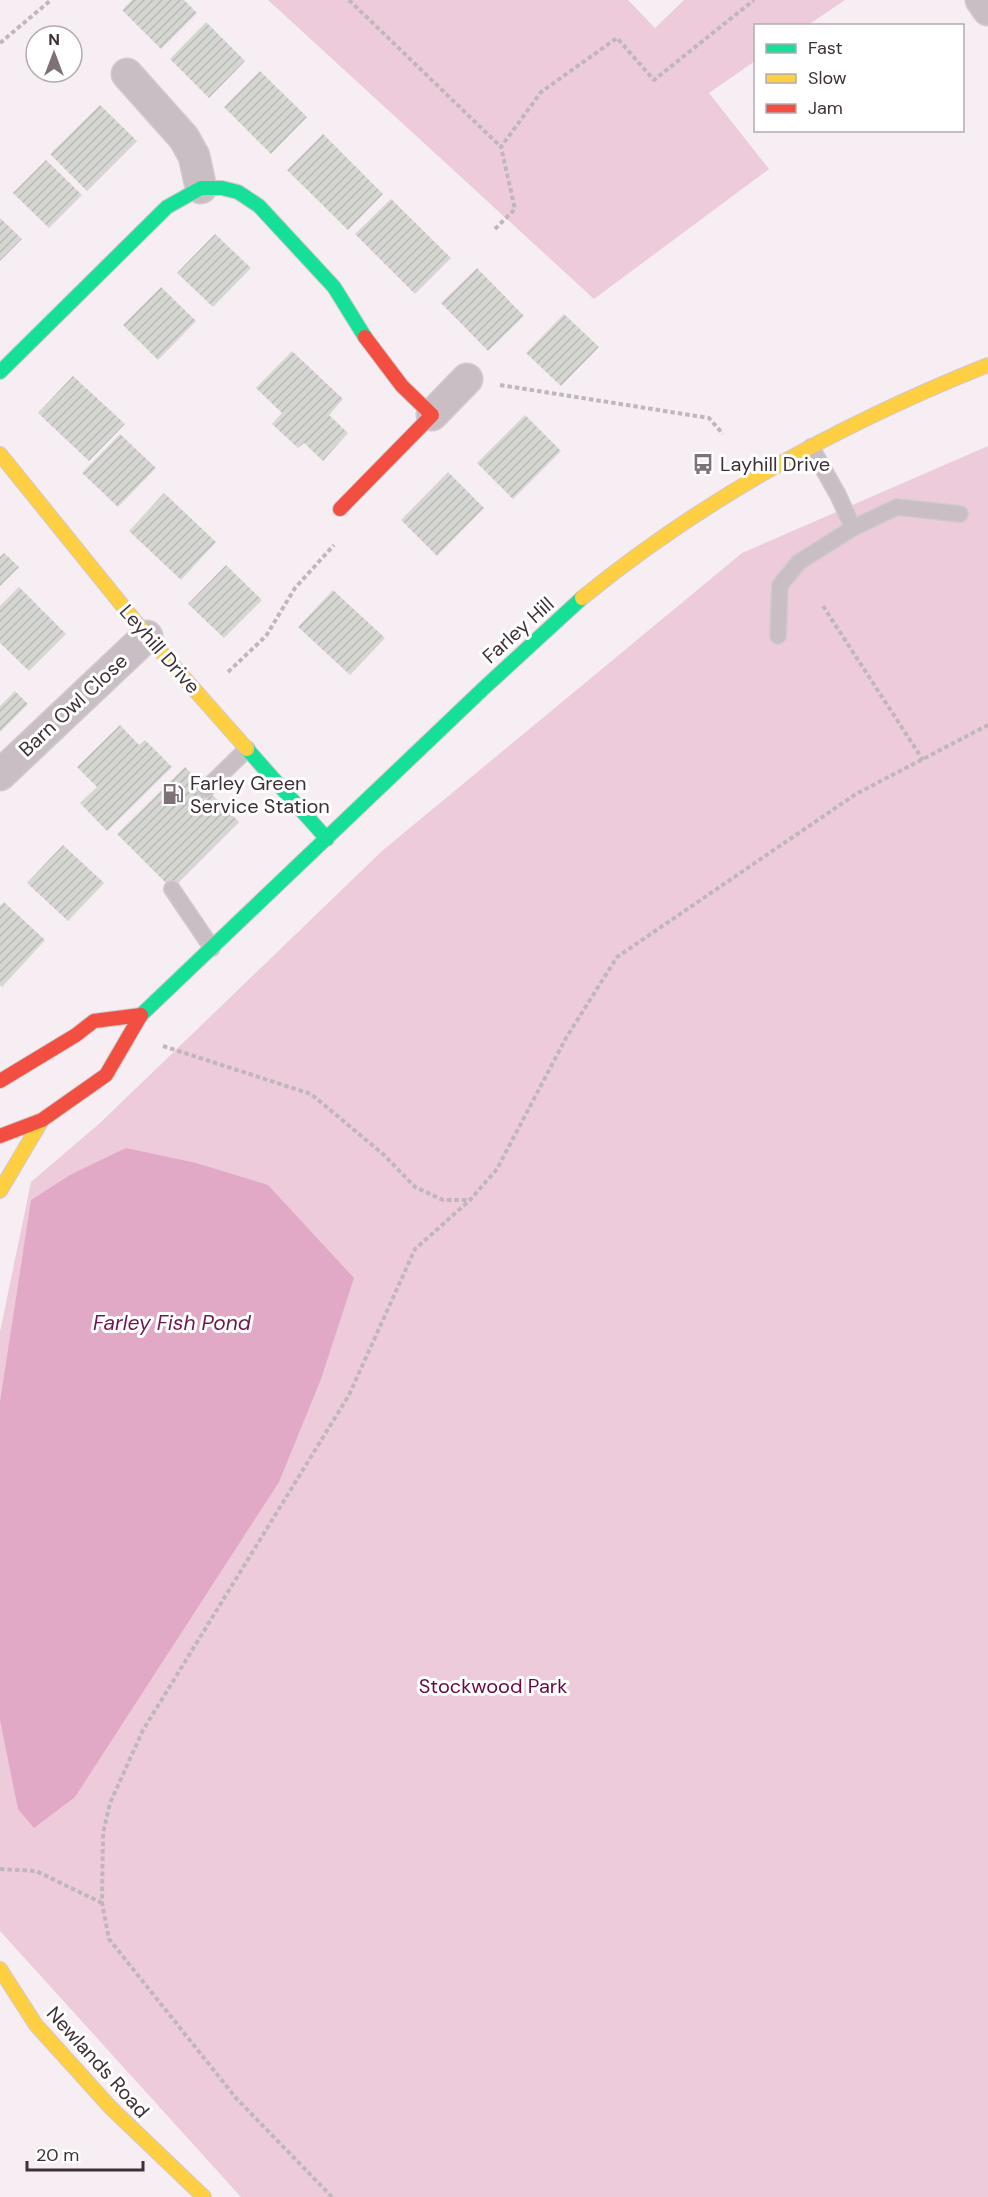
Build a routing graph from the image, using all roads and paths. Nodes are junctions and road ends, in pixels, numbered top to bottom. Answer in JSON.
{"nodes":[{"id":1,"x":51,"y":0,"type":"edge"},
{"id":2,"x":350,"y":0,"type":"edge"},
{"id":3,"x":754,"y":0,"type":"edge"},
{"id":4,"x":981,"y":0,"type":"edge"},
{"id":5,"x":988,"y":10,"type":"edge"},
{"id":6,"x":0,"y":43,"type":"edge"},
{"id":7,"x":127,"y":74,"type":"dead end"},
{"id":8,"x":501,"y":147,"type":"junction"},
{"id":9,"x":201,"y":188,"type":"junction"},
{"id":10,"x":495,"y":229,"type":"dead end"},
{"id":11,"x":988,"y":365,"type":"edge"},
{"id":12,"x":0,"y":372,"type":"edge"},
{"id":13,"x":467,"y":380,"type":"joint"},
{"id":14,"x":432,"y":415,"type":"junction"},
{"id":15,"x":723,"y":434,"type":"dead end"},
{"id":16,"x":810,"y":447,"type":"junction"},
{"id":17,"x":0,"y":453,"type":"edge"},
{"id":18,"x":340,"y":509,"type":"joint"},
{"id":19,"x":960,"y":514,"type":"dead end"},
{"id":20,"x":853,"y":528,"type":"junction"},
{"id":21,"x":823,"y":606,"type":"dead end"},
{"id":22,"x":147,"y":636,"type":"junction"},
{"id":23,"x":778,"y":636,"type":"dead end"},
{"id":24,"x":201,"y":696,"type":"junction"},
{"id":25,"x":988,"y":725,"type":"edge"},
{"id":26,"x":247,"y":749,"type":"junction"},
{"id":27,"x":922,"y":760,"type":"junction"},
{"id":28,"x":0,"y":775,"type":"edge"},
{"id":29,"x":206,"y":789,"type":"dead end"},
{"id":30,"x":327,"y":839,"type":"junction"},
{"id":31,"x":172,"y":889,"type":"dead end"},
{"id":32,"x":212,"y":948,"type":"junction"},
{"id":33,"x":141,"y":1015,"type":"junction"},
{"id":34,"x":158,"y":1045,"type":"dead end"},
{"id":35,"x":0,"y":1081,"type":"edge"},
{"id":36,"x":42,"y":1120,"type":"junction"},
{"id":37,"x":0,"y":1136,"type":"edge"},
{"id":38,"x":0,"y":1191,"type":"edge"},
{"id":39,"x":470,"y":1200,"type":"junction"},
{"id":40,"x":0,"y":1869,"type":"edge"},
{"id":41,"x":102,"y":1903,"type":"junction"},
{"id":42,"x":0,"y":1969,"type":"edge"},
{"id":43,"x":204,"y":2197,"type":"edge"},
{"id":44,"x":332,"y":2197,"type":"edge"}],
"edges":[{"from":1,"to":6,"type":"path"},
{"from":2,"to":8,"type":"path"},
{"from":3,"to":8,"type":"path"},
{"from":4,"to":5,"type":"street"},
{"from":7,"to":9,"type":"street"},
{"from":8,"to":10,"type":"path"},
{"from":9,"to":12,"type":"main road"},
{"from":9,"to":14,"type":"main road"},
{"from":11,"to":16,"type":"main road","name":"Farley Hill"},
{"from":13,"to":14,"type":"street"},
{"from":13,"to":15,"type":"path"},
{"from":14,"to":18,"type":"main road"},
{"from":16,"to":20,"type":"lane"},
{"from":16,"to":30,"type":"main road","name":"Farley Hill"},
{"from":17,"to":22,"type":"main road","name":"Leyhill Drive"},
{"from":18,"to":24,"type":"path"},
{"from":19,"to":20,"type":"lane"},
{"from":20,"to":23,"type":"lane"},
{"from":21,"to":27,"type":"path"},
{"from":22,"to":24,"type":"main road","name":"Leyhill Drive"},
{"from":22,"to":28,"type":"street","name":"Barn Owl Close"},
{"from":24,"to":26,"type":"main road","name":"Leyhill Drive"},
{"from":25,"to":27,"type":"path"},
{"from":26,"to":29,"type":"lane"},
{"from":26,"to":30,"type":"main road","name":"Leyhill Drive"},
{"from":27,"to":39,"type":"path"},
{"from":30,"to":32,"type":"main road","name":"Farley Hill"},
{"from":31,"to":32,"type":"lane"},
{"from":32,"to":33,"type":"main road","name":"Farley Hill"},
{"from":33,"to":35,"type":"main road"},
{"from":33,"to":36,"type":"main road","name":"Farley Hill"},
{"from":34,"to":39,"type":"path"},
{"from":36,"to":37,"type":"main road","name":"Farley Hill"},
{"from":36,"to":38,"type":"main road"},
{"from":39,"to":41,"type":"path"},
{"from":40,"to":41,"type":"path"},
{"from":41,"to":44,"type":"path"},
{"from":42,"to":43,"type":"main road","name":"Newlands Road"}]}
